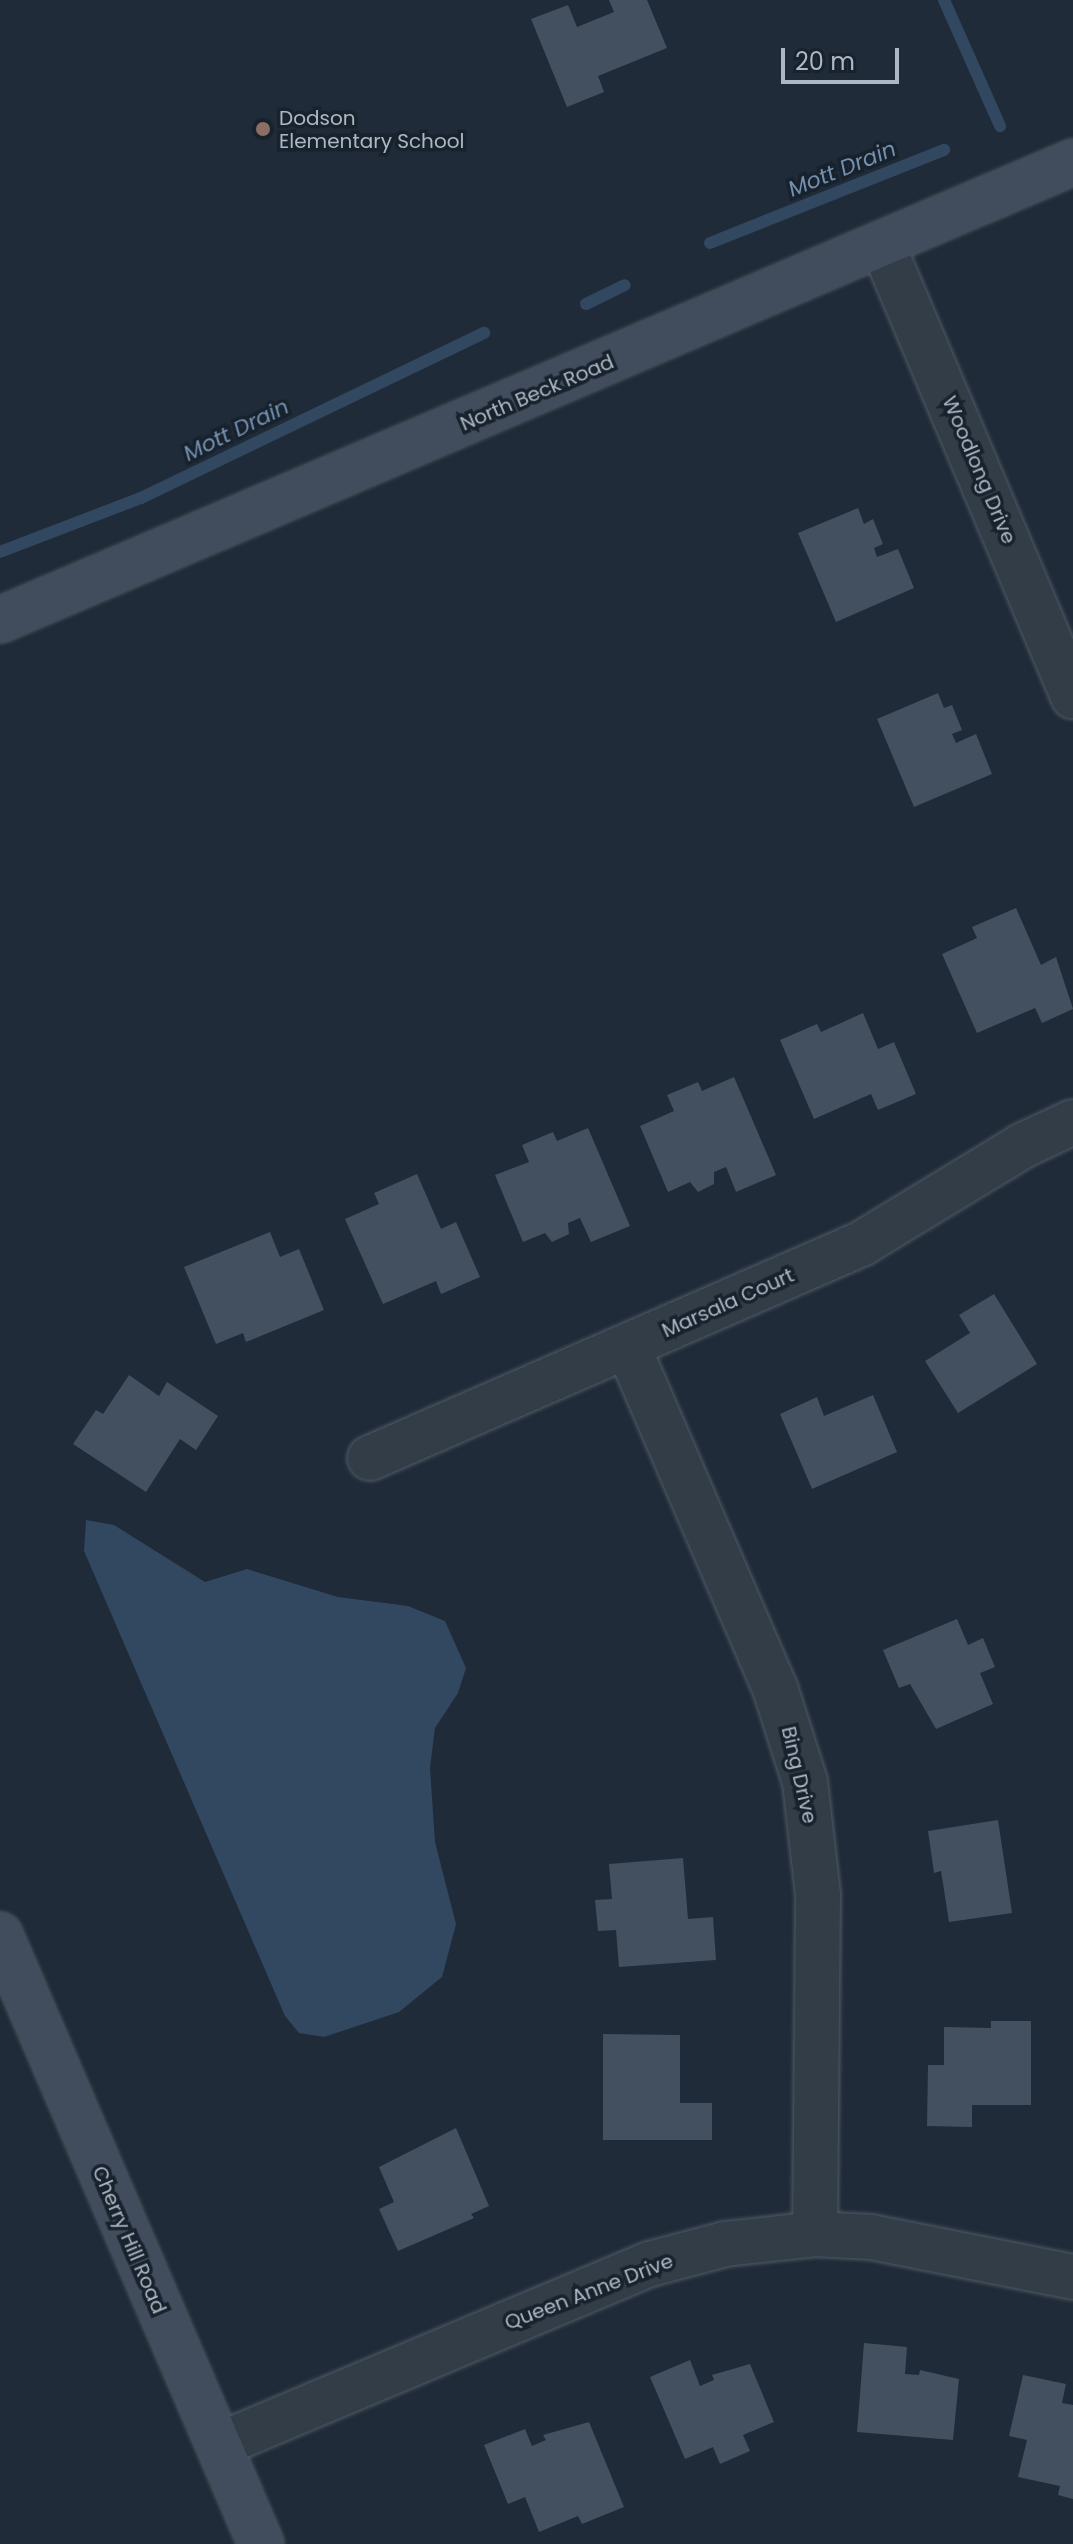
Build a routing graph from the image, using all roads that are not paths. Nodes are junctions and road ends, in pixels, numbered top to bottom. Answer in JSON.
{"nodes":[{"id":1,"x":1073,"y":162,"type":"edge"},
{"id":2,"x":882,"y":244,"type":"junction"},
{"id":3,"x":0,"y":620,"type":"edge"},
{"id":4,"x":1073,"y":696,"type":"edge"},
{"id":5,"x":1073,"y":1122,"type":"edge"},
{"id":6,"x":628,"y":1347,"type":"junction"},
{"id":7,"x":370,"y":1458,"type":"dead end"},
{"id":8,"x":0,"y":1935,"type":"edge"},
{"id":9,"x":815,"y":2234,"type":"junction"},
{"id":10,"x":1073,"y":2277,"type":"edge"},
{"id":11,"x":219,"y":2445,"type":"junction"},
{"id":12,"x":261,"y":2544,"type":"edge"}],
"edges":[{"from":1,"to":2,"type":"main road","name":"North Beck Road"},
{"from":2,"to":3,"type":"main road","name":"North Beck Road"},
{"from":2,"to":4,"type":"street","name":"Woodlong Drive"},
{"from":5,"to":6,"type":"street","name":"Marsala Court"},
{"from":6,"to":7,"type":"street","name":"Marsala Court"},
{"from":6,"to":9,"type":"street","name":"Bing Drive"},
{"from":8,"to":11,"type":"main road","name":"Cherry Hill Road"},
{"from":9,"to":10,"type":"street","name":"Queen Anne Drive"},
{"from":9,"to":11,"type":"street","name":"Queen Anne Drive"},
{"from":11,"to":12,"type":"main road","name":"Cherry Hill Road"}]}
